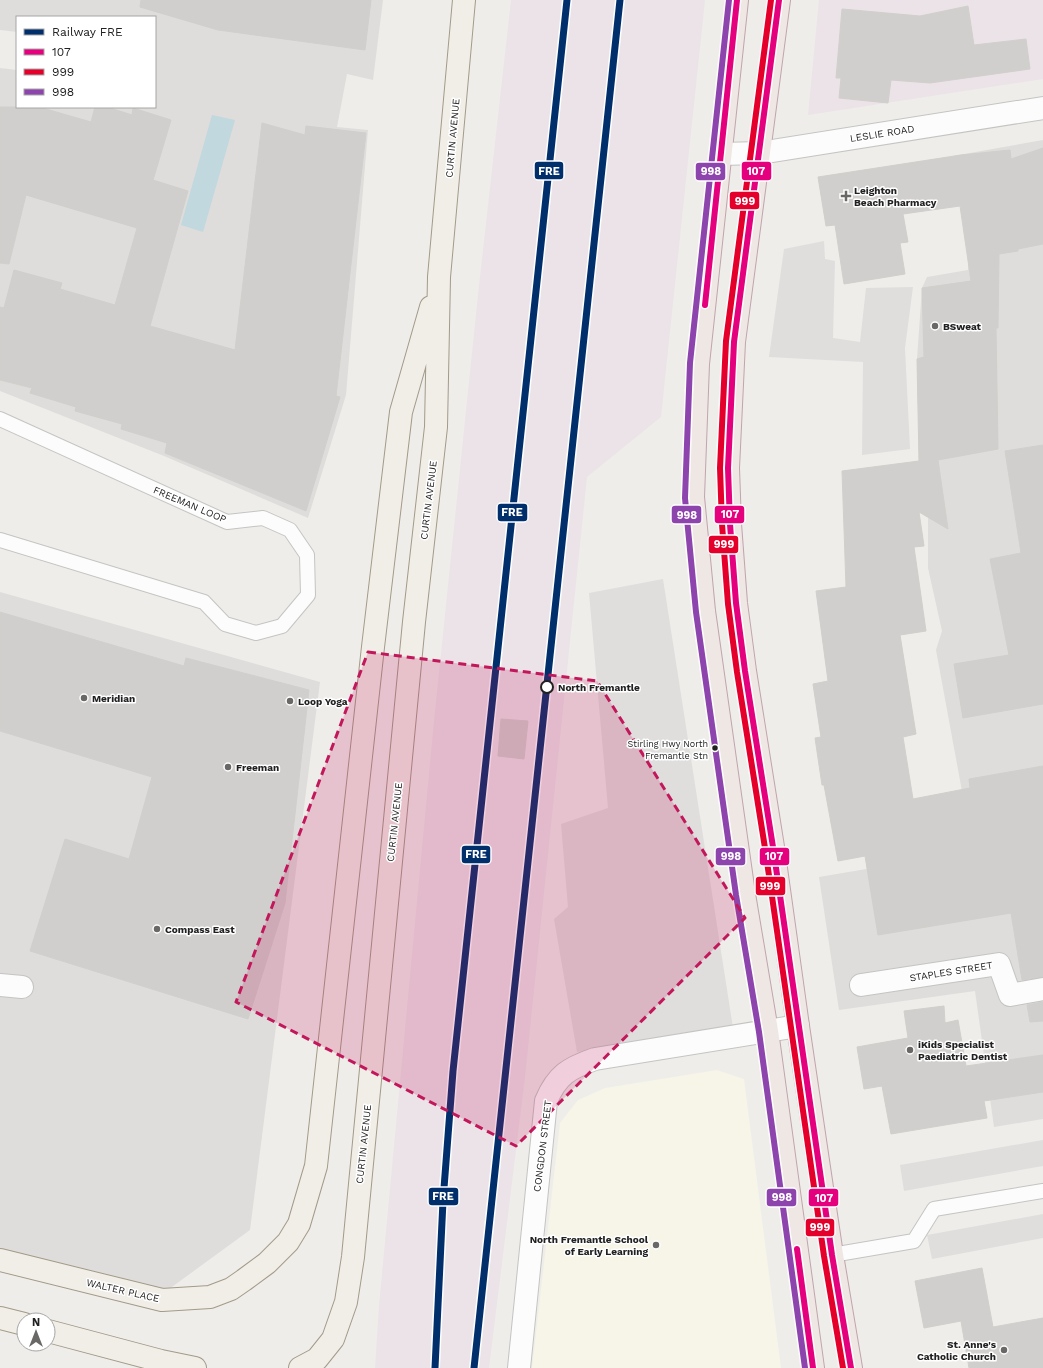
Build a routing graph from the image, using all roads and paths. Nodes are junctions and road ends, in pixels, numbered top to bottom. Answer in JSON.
{"nodes":[{"id":1,"x":464,"y":0,"type":"edge"},
{"id":2,"x":737,"y":0,"type":"edge"},
{"id":3,"x":779,"y":0,"type":"edge"},
{"id":4,"x":1043,"y":108,"type":"edge"},
{"id":5,"x":760,"y":152,"type":"junction"},
{"id":6,"x":721,"y":154,"type":"junction"},
{"id":7,"x":439,"y":277,"type":"junction"},
{"id":8,"x":0,"y":419,"type":"edge"},
{"id":9,"x":0,"y":540,"type":"edge"},
{"id":10,"x":0,"y":985,"type":"edge"},
{"id":11,"x":861,"y":985,"type":"dead end"},
{"id":12,"x":22,"y":987,"type":"dead end"},
{"id":13,"x":1043,"y":989,"type":"edge"},
{"id":14,"x":798,"y":1026,"type":"junction"},
{"id":15,"x":767,"y":1031,"type":"junction"},
{"id":16,"x":1043,"y":1191,"type":"edge"},
{"id":17,"x":832,"y":1255,"type":"junction"},
{"id":18,"x":0,"y":1260,"type":"edge"},
{"id":19,"x":244,"y":1280,"type":"joint"},
{"id":20,"x":0,"y":1318,"type":"edge"},
{"id":21,"x":16,"y":1322,"type":"edge"},
{"id":22,"x":56,"y":1333,"type":"edge"},
{"id":23,"x":309,"y":1364,"type":"edge"},
{"id":24,"x":195,"y":1368,"type":"edge"},
{"id":25,"x":519,"y":1368,"type":"edge"},
{"id":26,"x":813,"y":1368,"type":"edge"},
{"id":27,"x":851,"y":1368,"type":"edge"}],
"edges":[{"from":1,"to":7,"type":"main road","name":"CURTIN AVENUE"},
{"from":2,"to":6,"type":"highway"},
{"from":3,"to":5,"type":"highway"},
{"from":4,"to":5,"type":"street","name":"LESLIE ROAD"},
{"from":5,"to":6,"type":"street","name":"LESLIE ROAD"},
{"from":5,"to":14,"type":"highway"},
{"from":6,"to":15,"type":"highway"},
{"from":7,"to":19,"type":"main road","name":"CURTIN AVENUE"},
{"from":7,"to":23,"type":"main road","name":"CURTIN AVENUE"},
{"from":8,"to":9,"type":"lane","name":"FREEMAN LOOP"},
{"from":10,"to":12,"type":"street"},
{"from":11,"to":13,"type":"street","name":"STAPLES STREET"},
{"from":14,"to":15,"type":"street","name":"CONGDON STREET"},
{"from":14,"to":17,"type":"highway"},
{"from":15,"to":25,"type":"street","name":"CONGDON STREET"},
{"from":15,"to":26,"type":"highway"},
{"from":16,"to":17,"type":"lane"},
{"from":17,"to":27,"type":"highway"},
{"from":18,"to":19,"type":"main road","name":"WALTER PLACE"},
{"from":20,"to":21,"type":"main road"},
{"from":22,"to":24,"type":"main road"}]}
